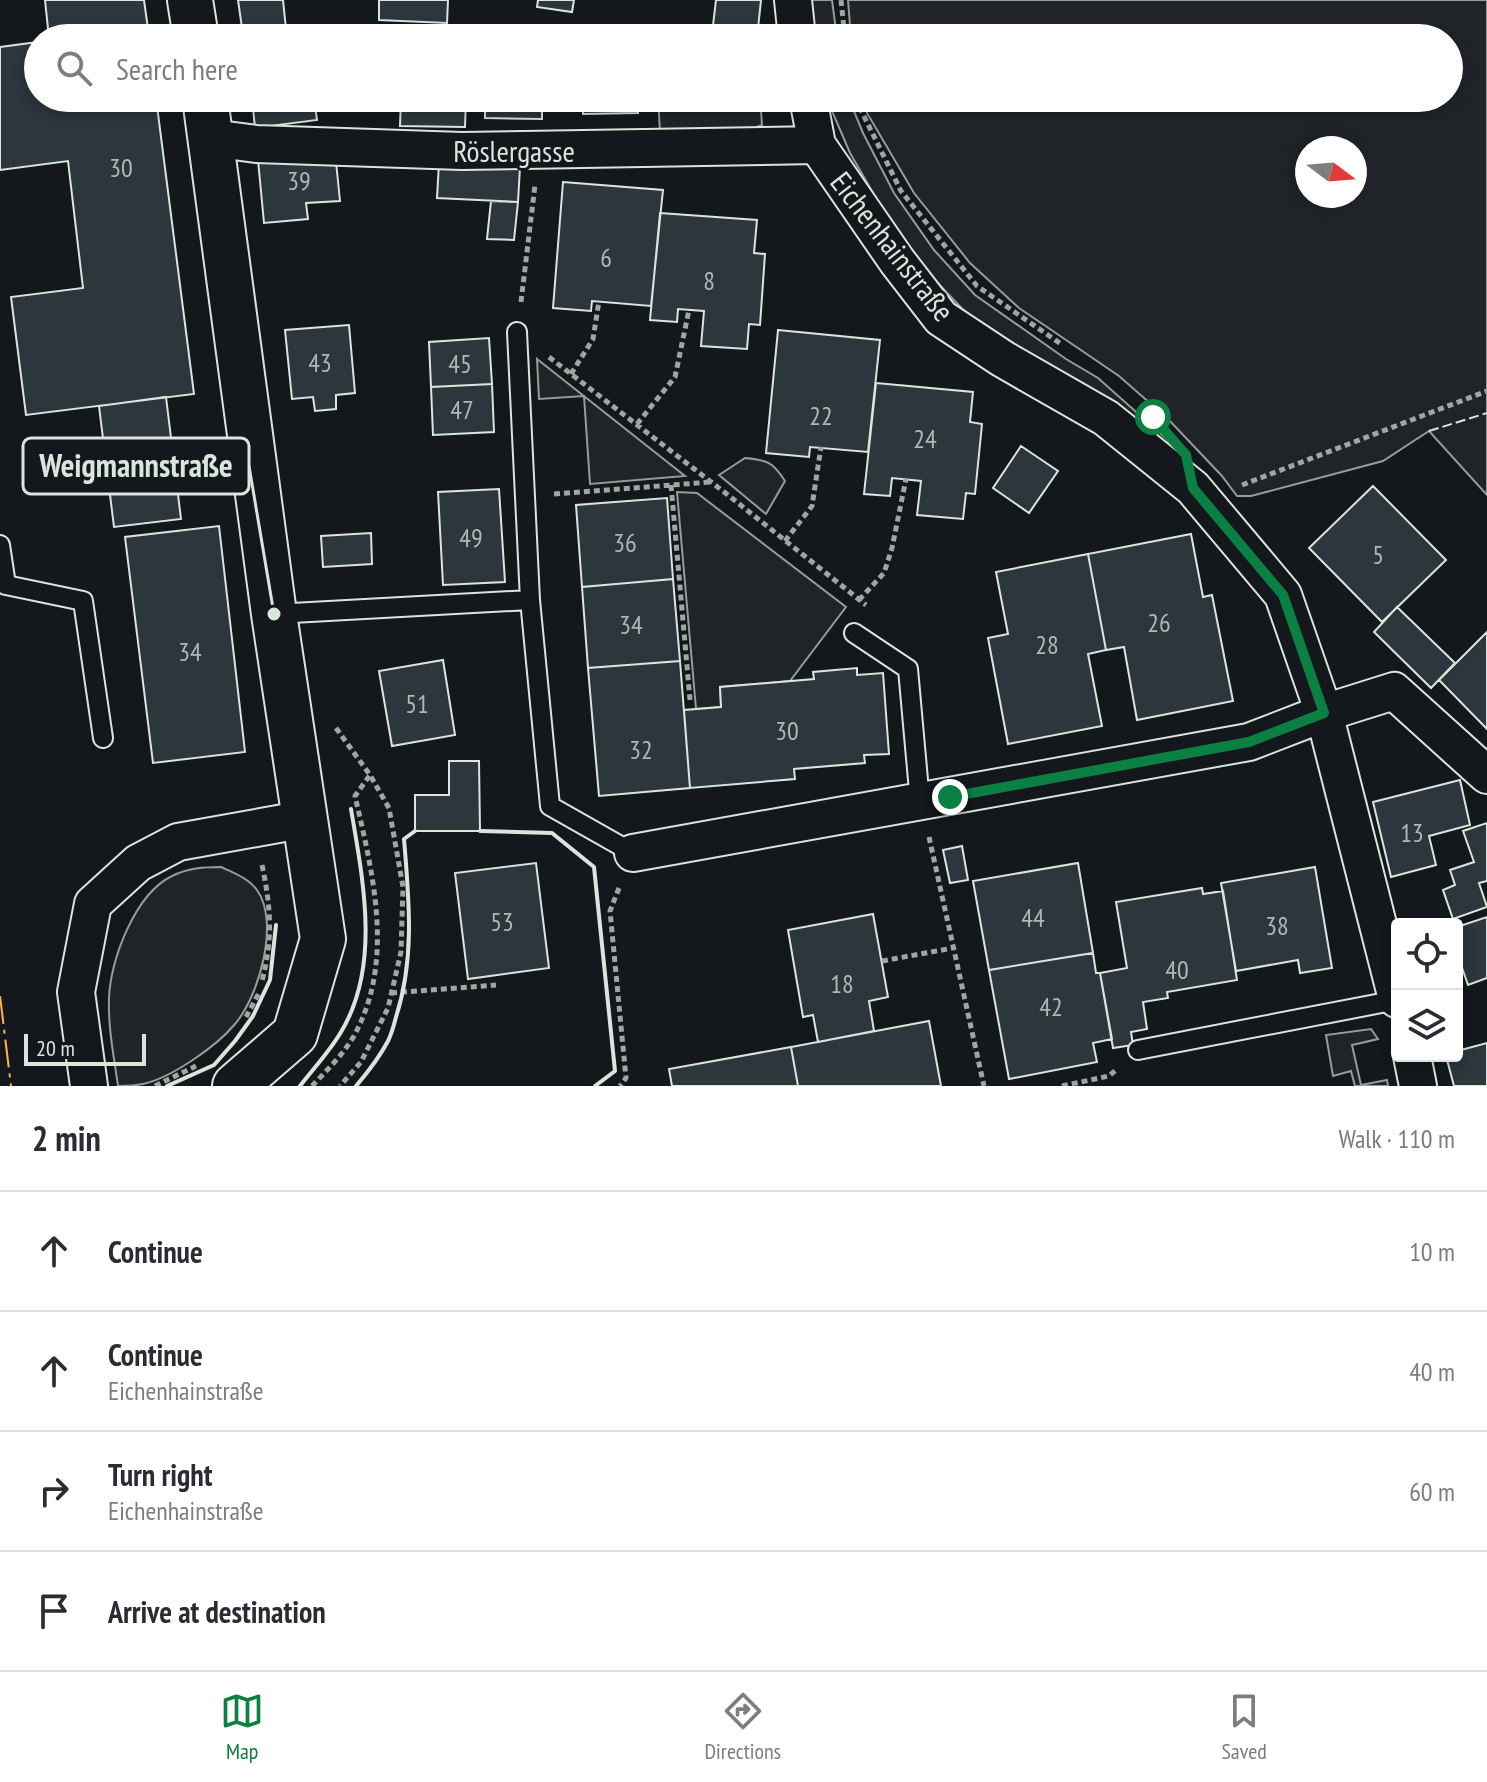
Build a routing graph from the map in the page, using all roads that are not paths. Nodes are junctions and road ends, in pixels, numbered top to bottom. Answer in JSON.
{"nodes":[{"id":1,"x":190,"y":0,"type":"edge"},
{"id":2,"x":793,"y":0,"type":"edge"},
{"id":3,"x":194,"y":24,"type":"edge"},
{"id":4,"x":796,"y":24,"type":"edge"},
{"id":5,"x":811,"y":112,"type":"edge"},
{"id":6,"x":208,"y":118,"type":"edge"},
{"id":7,"x":817,"y":145,"type":"junction"},
{"id":8,"x":517,"y":332,"type":"road end"},
{"id":9,"x":0,"y":545,"type":"edge"},
{"id":10,"x":530,"y":600,"type":"junction"},
{"id":11,"x":274,"y":614,"type":"junction"},
{"id":12,"x":854,"y":633,"type":"dead end"},
{"id":13,"x":1324,"y":713,"type":"junction"},
{"id":14,"x":103,"y":738,"type":"dead end"},
{"id":15,"x":1487,"y":775,"type":"edge"},
{"id":16,"x":924,"y":817,"type":"junction"},
{"id":17,"x":306,"y":819,"type":"junction"},
{"id":18,"x":633,"y":853,"type":"joint"},
{"id":19,"x":1394,"y":990,"type":"edge"},
{"id":20,"x":1391,"y":1001,"type":"edge"},
{"id":21,"x":1138,"y":1050,"type":"road end"},
{"id":22,"x":1413,"y":1062,"type":"edge"},
{"id":23,"x":217,"y":1075,"type":"edge"},
{"id":24,"x":87,"y":1077,"type":"edge"},
{"id":25,"x":1418,"y":1086,"type":"edge"}],
"edges":[{"from":1,"to":3,"type":"street"},
{"from":2,"to":4,"type":"street"},
{"from":5,"to":7,"type":"street","name":"Eichenhainstraße"},
{"from":6,"to":7,"type":"street","name":"Röslergasse"},
{"from":6,"to":11,"type":"street"},
{"from":7,"to":13,"type":"street","name":"Eichenhainstraße"},
{"from":8,"to":10,"type":"lane"},
{"from":9,"to":14,"type":"lane"},
{"from":10,"to":11,"type":"lane"},
{"from":10,"to":18,"type":"lane"},
{"from":11,"to":17,"type":"street"},
{"from":12,"to":16,"type":"lane"},
{"from":13,"to":15,"type":"street"},
{"from":13,"to":16,"type":"street"},
{"from":13,"to":19,"type":"street","name":"Eichenhainstraße"},
{"from":16,"to":18,"type":"street"},
{"from":17,"to":23,"type":"street"},
{"from":17,"to":24,"type":"street"},
{"from":20,"to":21,"type":"lane"},
{"from":22,"to":25,"type":"street"}]}
